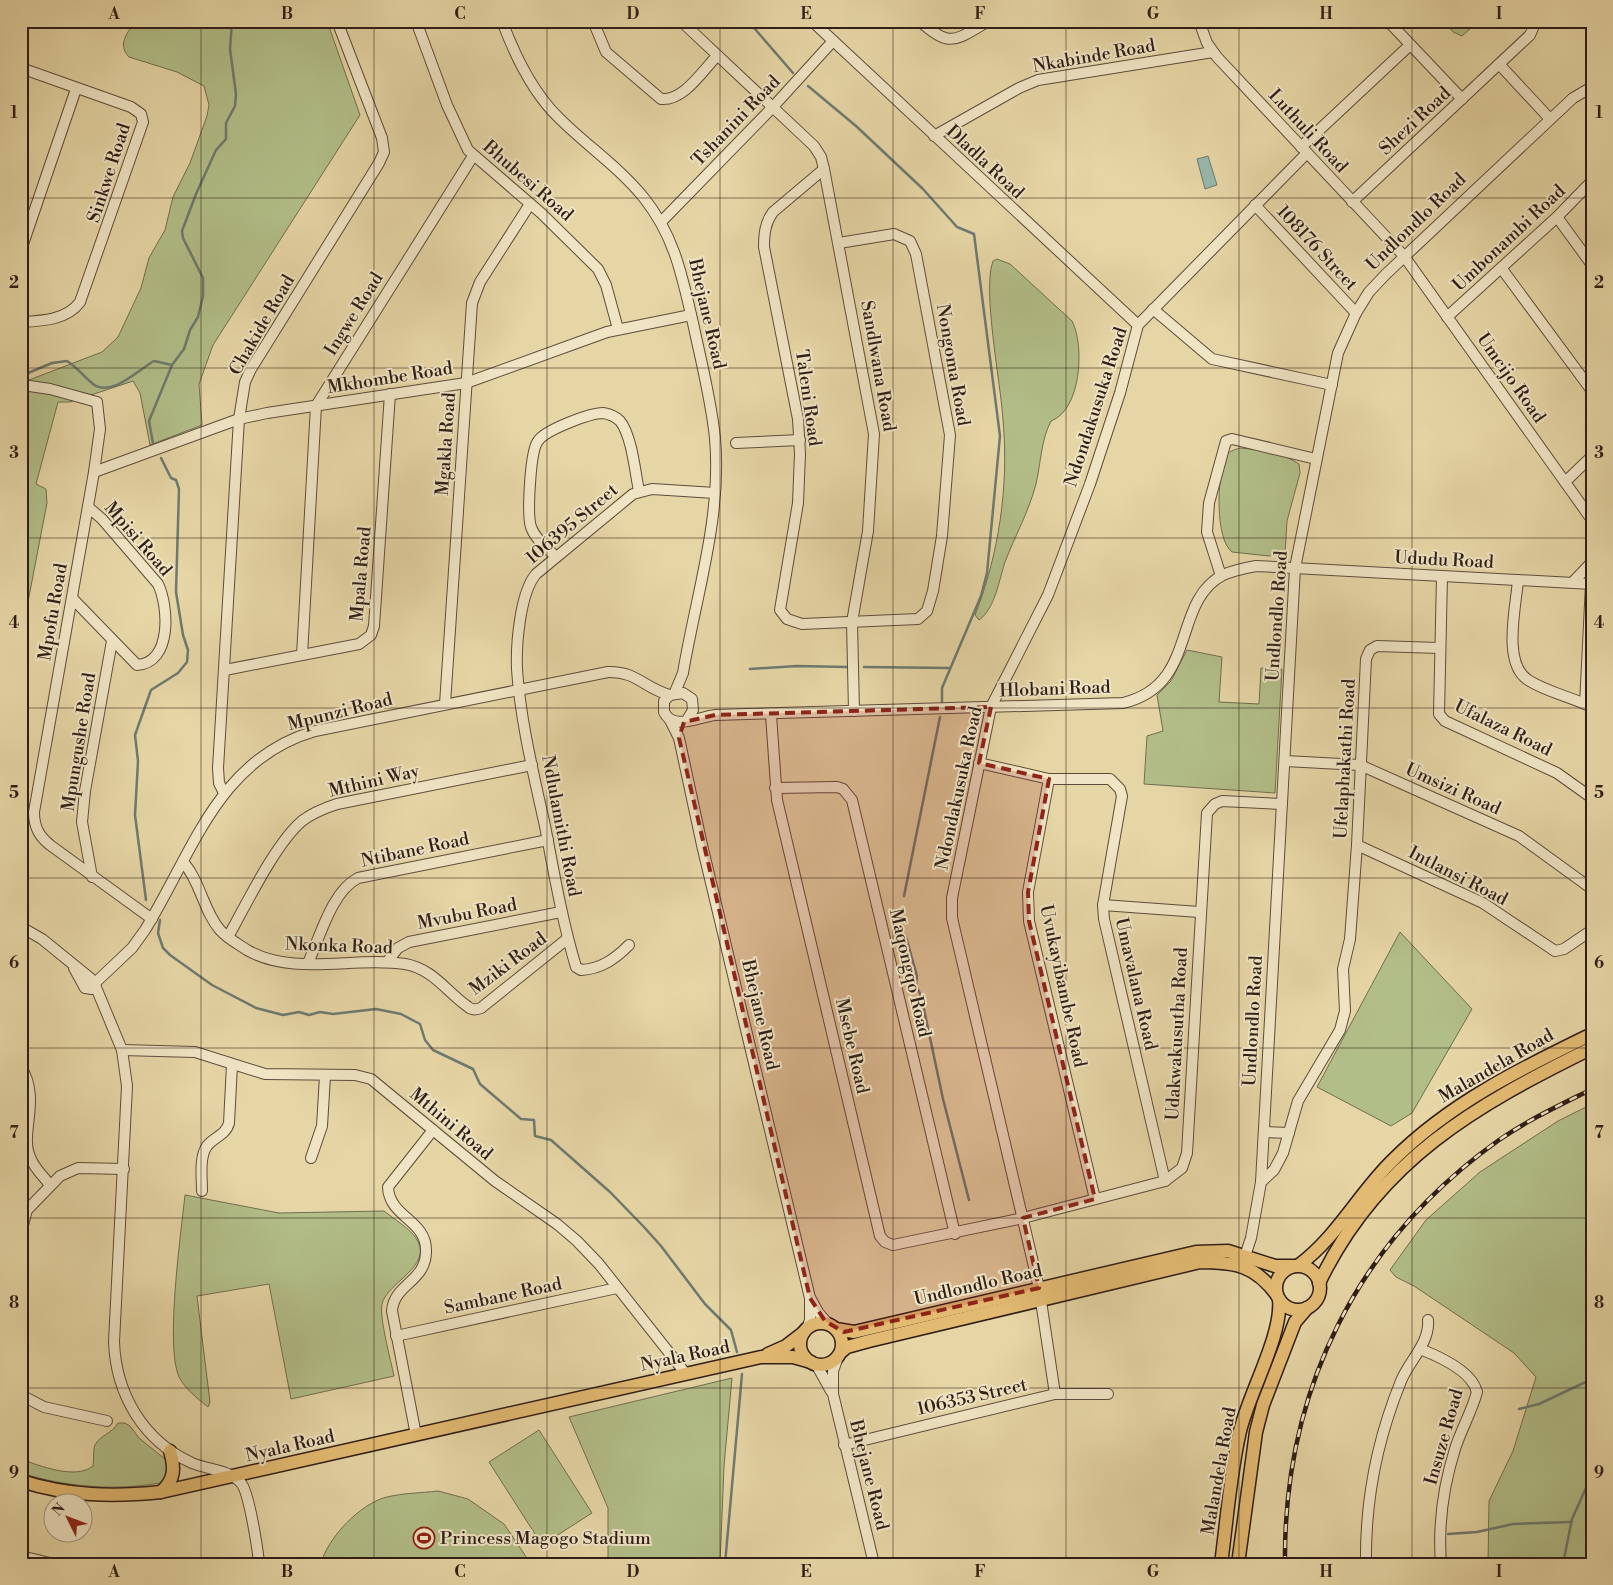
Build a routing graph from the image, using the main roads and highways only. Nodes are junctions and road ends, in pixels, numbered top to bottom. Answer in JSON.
{"nodes":[{"id":1,"x":1592,"y":1034,"type":"edge"},
{"id":2,"x":1592,"y":1048,"type":"edge"},
{"id":3,"x":1243,"y":1260,"type":"junction"},
{"id":4,"x":1297,"y":1265,"type":"junction"},
{"id":5,"x":1319,"y":1283,"type":"junction"},
{"id":6,"x":1278,"y":1297,"type":"junction"},
{"id":7,"x":1307,"y":1308,"type":"junction"},
{"id":8,"x":832,"y":1326,"type":"junction"},
{"id":9,"x":805,"y":1331,"type":"junction"},
{"id":10,"x":839,"y":1354,"type":"junction"},
{"id":11,"x":761,"y":1357,"type":"junction"},
{"id":12,"x":814,"y":1363,"type":"junction"},
{"id":13,"x":170,"y":1450,"type":"road end"},
{"id":14,"x":21,"y":1481,"type":"edge"},
{"id":15,"x":161,"y":1492,"type":"junction"},
{"id":16,"x":1221,"y":1564,"type":"edge"},
{"id":17,"x":1238,"y":1564,"type":"edge"}],
"edges":[{"from":1,"to":4,"type":"main road","name":"Malandela Road"},
{"from":2,"to":5,"type":"main road","name":"Malandela Road"},
{"from":3,"to":4,"type":"main road","name":"Undlondlo Road"},
{"from":3,"to":6,"type":"main road","name":"Undlondlo Road"},
{"from":3,"to":8,"type":"main road","name":"Undlondlo Road"},
{"from":3,"to":10,"type":"main road","name":"Undlondlo Road"},
{"from":4,"to":5,"type":"main road"},
{"from":4,"to":6,"type":"main road"},
{"from":5,"to":7,"type":"main road"},
{"from":6,"to":7,"type":"main road"},
{"from":6,"to":16,"type":"main road","name":"Malandela Road"},
{"from":7,"to":17,"type":"main road","name":"Malandela Road"},
{"from":8,"to":9,"type":"main road"},
{"from":8,"to":10,"type":"main road"},
{"from":9,"to":11,"type":"main road","name":"Nyala Road"},
{"from":9,"to":12,"type":"main road"},
{"from":10,"to":12,"type":"main road"},
{"from":11,"to":12,"type":"main road","name":"Nyala Road"},
{"from":11,"to":15,"type":"main road","name":"Nyala Road"},
{"from":13,"to":15,"type":"main road"},
{"from":14,"to":15,"type":"main road"}]}
